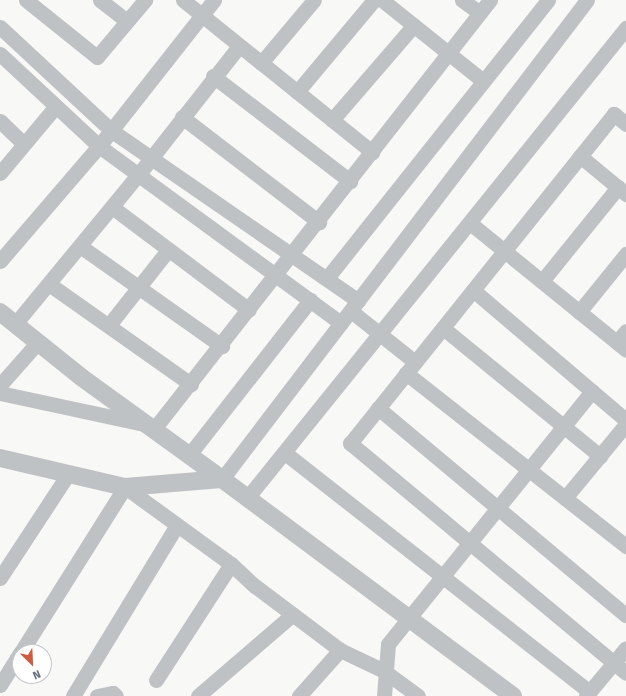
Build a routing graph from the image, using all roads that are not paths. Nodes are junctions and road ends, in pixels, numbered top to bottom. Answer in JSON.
{"nodes":[{"id":1,"x":26,"y":0,"type":"edge"},
{"id":2,"x":100,"y":0,"type":"edge"},
{"id":3,"x":145,"y":0,"type":"edge"},
{"id":4,"x":183,"y":0,"type":"edge"},
{"id":5,"x":214,"y":0,"type":"edge"},
{"id":6,"x":314,"y":0,"type":"edge"},
{"id":7,"x":374,"y":0,"type":"edge"},
{"id":8,"x":382,"y":0,"type":"edge"},
{"id":9,"x":462,"y":0,"type":"edge"},
{"id":10,"x":490,"y":0,"type":"edge"},
{"id":11,"x":548,"y":0,"type":"edge"},
{"id":12,"x":586,"y":0,"type":"edge"},
{"id":13,"x":480,"y":14,"type":"junction"},
{"id":14,"x":202,"y":16,"type":"junction"},
{"id":15,"x":127,"y":21,"type":"junction"},
{"id":16,"x":414,"y":25,"type":"junction"},
{"id":17,"x":0,"y":27,"type":"edge"},
{"id":18,"x":626,"y":28,"type":"edge"},
{"id":19,"x":239,"y":46,"type":"junction"},
{"id":20,"x":449,"y":53,"type":"junction"},
{"id":21,"x":0,"y":54,"type":"edge"},
{"id":22,"x":261,"y":63,"type":"junction"},
{"id":23,"x":213,"y":76,"type":"junction"},
{"id":24,"x":483,"y":81,"type":"junction"},
{"id":25,"x":297,"y":92,"type":"junction"},
{"id":26,"x":56,"y":106,"type":"junction"},
{"id":27,"x":182,"y":117,"type":"junction"},
{"id":28,"x":332,"y":120,"type":"junction"},
{"id":29,"x":0,"y":121,"type":"edge"},
{"id":30,"x":626,"y":124,"type":"edge"},
{"id":31,"x":112,"y":131,"type":"junction"},
{"id":32,"x":24,"y":144,"type":"junction"},
{"id":33,"x":99,"y":146,"type":"junction"},
{"id":34,"x":372,"y":152,"type":"junction"},
{"id":35,"x":580,"y":156,"type":"junction"},
{"id":36,"x":152,"y":158,"type":"junction"},
{"id":37,"x":0,"y":173,"type":"edge"},
{"id":38,"x":138,"y":175,"type":"junction"},
{"id":39,"x":350,"y":181,"type":"junction"},
{"id":40,"x":622,"y":191,"type":"edge"},
{"id":41,"x":112,"y":207,"type":"junction"},
{"id":42,"x":319,"y":222,"type":"junction"},
{"id":43,"x":470,"y":223,"type":"junction"},
{"id":44,"x":80,"y":246,"type":"junction"},
{"id":45,"x":168,"y":250,"type":"junction"},
{"id":46,"x":504,"y":251,"type":"junction"},
{"id":47,"x":294,"y":254,"type":"junction"},
{"id":48,"x":626,"y":254,"type":"edge"},
{"id":49,"x":0,"y":261,"type":"edge"},
{"id":50,"x":277,"y":276,"type":"junction"},
{"id":51,"x":326,"y":278,"type":"junction"},
{"id":52,"x":542,"y":282,"type":"junction"},
{"id":53,"x":49,"y":284,"type":"junction"},
{"id":54,"x":138,"y":288,"type":"junction"},
{"id":55,"x":473,"y":290,"type":"junction"},
{"id":56,"x":310,"y":300,"type":"junction"},
{"id":57,"x":355,"y":306,"type":"junction"},
{"id":58,"x":249,"y":310,"type":"junction"},
{"id":59,"x":0,"y":312,"type":"edge"},
{"id":60,"x":579,"y":312,"type":"junction"},
{"id":61,"x":15,"y":324,"type":"junction"},
{"id":62,"x":341,"y":324,"type":"junction"},
{"id":63,"x":109,"y":325,"type":"junction"},
{"id":64,"x":443,"y":328,"type":"junction"},
{"id":65,"x":380,"y":334,"type":"junction"},
{"id":66,"x":623,"y":341,"type":"edge"},
{"id":67,"x":38,"y":342,"type":"junction"},
{"id":68,"x":222,"y":346,"type":"junction"},
{"id":69,"x":411,"y":367,"type":"junction"},
{"id":70,"x":191,"y":384,"type":"junction"},
{"id":71,"x":0,"y":385,"type":"edge"},
{"id":72,"x":592,"y":391,"type":"junction"},
{"id":73,"x":0,"y":393,"type":"edge"},
{"id":74,"x":378,"y":408,"type":"junction"},
{"id":75,"x":626,"y":420,"type":"edge"},
{"id":76,"x":626,"y":424,"type":"edge"},
{"id":77,"x":564,"y":426,"type":"junction"},
{"id":78,"x":152,"y":427,"type":"junction"},
{"id":79,"x":285,"y":453,"type":"junction"},
{"id":80,"x":189,"y":455,"type":"junction"},
{"id":81,"x":600,"y":456,"type":"junction"},
{"id":82,"x":0,"y":458,"type":"edge"},
{"id":83,"x":529,"y":469,"type":"junction"},
{"id":84,"x":68,"y":474,"type":"junction"},
{"id":85,"x":222,"y":479,"type":"junction"},
{"id":86,"x":125,"y":487,"type":"junction"},
{"id":87,"x":247,"y":498,"type":"junction"},
{"id":88,"x":565,"y":498,"type":"junction"},
{"id":89,"x":498,"y":508,"type":"junction"},
{"id":90,"x":177,"y":524,"type":"junction"},
{"id":91,"x":470,"y":543,"type":"junction"},
{"id":92,"x":626,"y":546,"type":"edge"},
{"id":93,"x":231,"y":564,"type":"junction"},
{"id":94,"x":442,"y":576,"type":"junction"},
{"id":95,"x":0,"y":578,"type":"edge"},
{"id":96,"x":293,"y":614,"type":"junction"},
{"id":97,"x":626,"y":616,"type":"edge"},
{"id":98,"x":408,"y":619,"type":"junction"},
{"id":99,"x":26,"y":644,"type":"edge"},
{"id":100,"x":626,"y":648,"type":"edge"},
{"id":101,"x":340,"y":650,"type":"junction"},
{"id":102,"x":614,"y":663,"type":"junction"},
{"id":103,"x":12,"y":666,"type":"edge"},
{"id":104,"x":384,"y":671,"type":"junction"},
{"id":105,"x":626,"y":673,"type":"edge"},
{"id":106,"x":156,"y":680,"type":"dead end"},
{"id":107,"x":0,"y":685,"type":"edge"},
{"id":108,"x":588,"y":694,"type":"edge"},
{"id":109,"x":73,"y":696,"type":"edge"},
{"id":110,"x":97,"y":696,"type":"edge"},
{"id":111,"x":116,"y":696,"type":"edge"},
{"id":112,"x":198,"y":696,"type":"edge"},
{"id":113,"x":299,"y":696,"type":"edge"},
{"id":114,"x":384,"y":696,"type":"edge"},
{"id":115,"x":418,"y":696,"type":"edge"},
{"id":116,"x":513,"y":696,"type":"edge"}],
"edges":[{"from":1,"to":15,"type":"street"},
{"from":2,"to":15,"type":"street"},
{"from":3,"to":15,"type":"street"},
{"from":4,"to":14,"type":"street"},
{"from":5,"to":14,"type":"street"},
{"from":6,"to":22,"type":"street"},
{"from":7,"to":25,"type":"street"},
{"from":8,"to":16,"type":"street"},
{"from":9,"to":13,"type":"street"},
{"from":10,"to":13,"type":"street"},
{"from":11,"to":24,"type":"street"},
{"from":12,"to":57,"type":"street"},
{"from":13,"to":20,"type":"street"},
{"from":14,"to":19,"type":"street"},
{"from":14,"to":31,"type":"street"},
{"from":16,"to":20,"type":"street"},
{"from":16,"to":28,"type":"street"},
{"from":17,"to":31,"type":"street"},
{"from":18,"to":43,"type":"street"},
{"from":19,"to":22,"type":"street"},
{"from":19,"to":23,"type":"street"},
{"from":20,"to":24,"type":"street"},
{"from":20,"to":34,"type":"street"},
{"from":21,"to":26,"type":"street"},
{"from":22,"to":25,"type":"street"},
{"from":23,"to":27,"type":"street"},
{"from":23,"to":39,"type":"street"},
{"from":24,"to":51,"type":"street"},
{"from":25,"to":28,"type":"street"},
{"from":26,"to":32,"type":"street"},
{"from":26,"to":33,"type":"street"},
{"from":27,"to":36,"type":"street"},
{"from":27,"to":42,"type":"street"},
{"from":28,"to":34,"type":"street"},
{"from":29,"to":32,"type":"street"},
{"from":30,"to":35,"type":"street"},
{"from":31,"to":33,"type":"street"},
{"from":31,"to":36,"type":"street"},
{"from":32,"to":37,"type":"street"},
{"from":33,"to":38,"type":"street"},
{"from":33,"to":49,"type":"street"},
{"from":34,"to":39,"type":"street"},
{"from":35,"to":40,"type":"street"},
{"from":35,"to":46,"type":"street"},
{"from":36,"to":38,"type":"street"},
{"from":36,"to":47,"type":"street"},
{"from":38,"to":41,"type":"street"},
{"from":38,"to":50,"type":"street"},
{"from":39,"to":42,"type":"street"},
{"from":40,"to":52,"type":"street"},
{"from":41,"to":44,"type":"street"},
{"from":41,"to":45,"type":"street"},
{"from":42,"to":47,"type":"street"},
{"from":43,"to":46,"type":"street"},
{"from":43,"to":65,"type":"street"},
{"from":44,"to":53,"type":"street"},
{"from":44,"to":54,"type":"street"},
{"from":45,"to":54,"type":"street"},
{"from":45,"to":58,"type":"street"},
{"from":46,"to":52,"type":"street"},
{"from":46,"to":55,"type":"street"},
{"from":47,"to":50,"type":"street"},
{"from":47,"to":51,"type":"street"},
{"from":48,"to":60,"type":"street"},
{"from":50,"to":56,"type":"street"},
{"from":50,"to":58,"type":"street"},
{"from":51,"to":57,"type":"street"},
{"from":52,"to":60,"type":"street"},
{"from":53,"to":61,"type":"street"},
{"from":53,"to":63,"type":"street"},
{"from":54,"to":63,"type":"street"},
{"from":54,"to":68,"type":"street"},
{"from":55,"to":64,"type":"street"},
{"from":55,"to":72,"type":"street"},
{"from":56,"to":62,"type":"street"},
{"from":56,"to":80,"type":"street"},
{"from":57,"to":62,"type":"street"},
{"from":57,"to":65,"type":"street"},
{"from":58,"to":68,"type":"street"},
{"from":59,"to":61,"type":"street"},
{"from":60,"to":66,"type":"street"},
{"from":61,"to":67,"type":"street"},
{"from":62,"to":85,"type":"street"},
{"from":63,"to":70,"type":"street"},
{"from":64,"to":69,"type":"street"},
{"from":64,"to":77,"type":"street"},
{"from":65,"to":69,"type":"street"},
{"from":65,"to":79,"type":"street"},
{"from":67,"to":71,"type":"street"},
{"from":67,"to":78,"type":"street"},
{"from":68,"to":70,"type":"street"},
{"from":69,"to":74,"type":"street"},
{"from":69,"to":83,"type":"street"},
{"from":70,"to":78,"type":"street"},
{"from":72,"to":75,"type":"street"},
{"from":72,"to":77,"type":"street"},
{"from":73,"to":78,"type":"street"},
{"from":74,"to":89,"type":"street"},
{"from":74,"to":91,"type":"street"},
{"from":76,"to":81,"type":"street"},
{"from":77,"to":81,"type":"street"},
{"from":77,"to":83,"type":"street"},
{"from":78,"to":80,"type":"street"},
{"from":79,"to":87,"type":"street"},
{"from":79,"to":94,"type":"street"},
{"from":80,"to":85,"type":"street"},
{"from":81,"to":88,"type":"street"},
{"from":82,"to":84,"type":"street"},
{"from":83,"to":88,"type":"street"},
{"from":83,"to":89,"type":"street"},
{"from":84,"to":86,"type":"street"},
{"from":84,"to":95,"type":"street"},
{"from":85,"to":86,"type":"street"},
{"from":85,"to":87,"type":"street"},
{"from":86,"to":90,"type":"street"},
{"from":86,"to":99,"type":"street"},
{"from":87,"to":98,"type":"street"},
{"from":88,"to":92,"type":"street"},
{"from":89,"to":91,"type":"street"},
{"from":89,"to":97,"type":"street"},
{"from":90,"to":93,"type":"street"},
{"from":90,"to":109,"type":"street"},
{"from":91,"to":94,"type":"street"},
{"from":91,"to":102,"type":"street"},
{"from":93,"to":96,"type":"street"},
{"from":93,"to":106,"type":"street"},
{"from":94,"to":98,"type":"street"},
{"from":94,"to":108,"type":"street"},
{"from":96,"to":101,"type":"street"},
{"from":96,"to":112,"type":"street"},
{"from":98,"to":104,"type":"street"},
{"from":98,"to":116,"type":"street"},
{"from":100,"to":102,"type":"street"},
{"from":101,"to":104,"type":"street"},
{"from":101,"to":113,"type":"street"},
{"from":102,"to":105,"type":"street"},
{"from":102,"to":108,"type":"street"},
{"from":103,"to":107,"type":"street"},
{"from":104,"to":114,"type":"street"},
{"from":104,"to":115,"type":"street"},
{"from":110,"to":111,"type":"street"}]}
